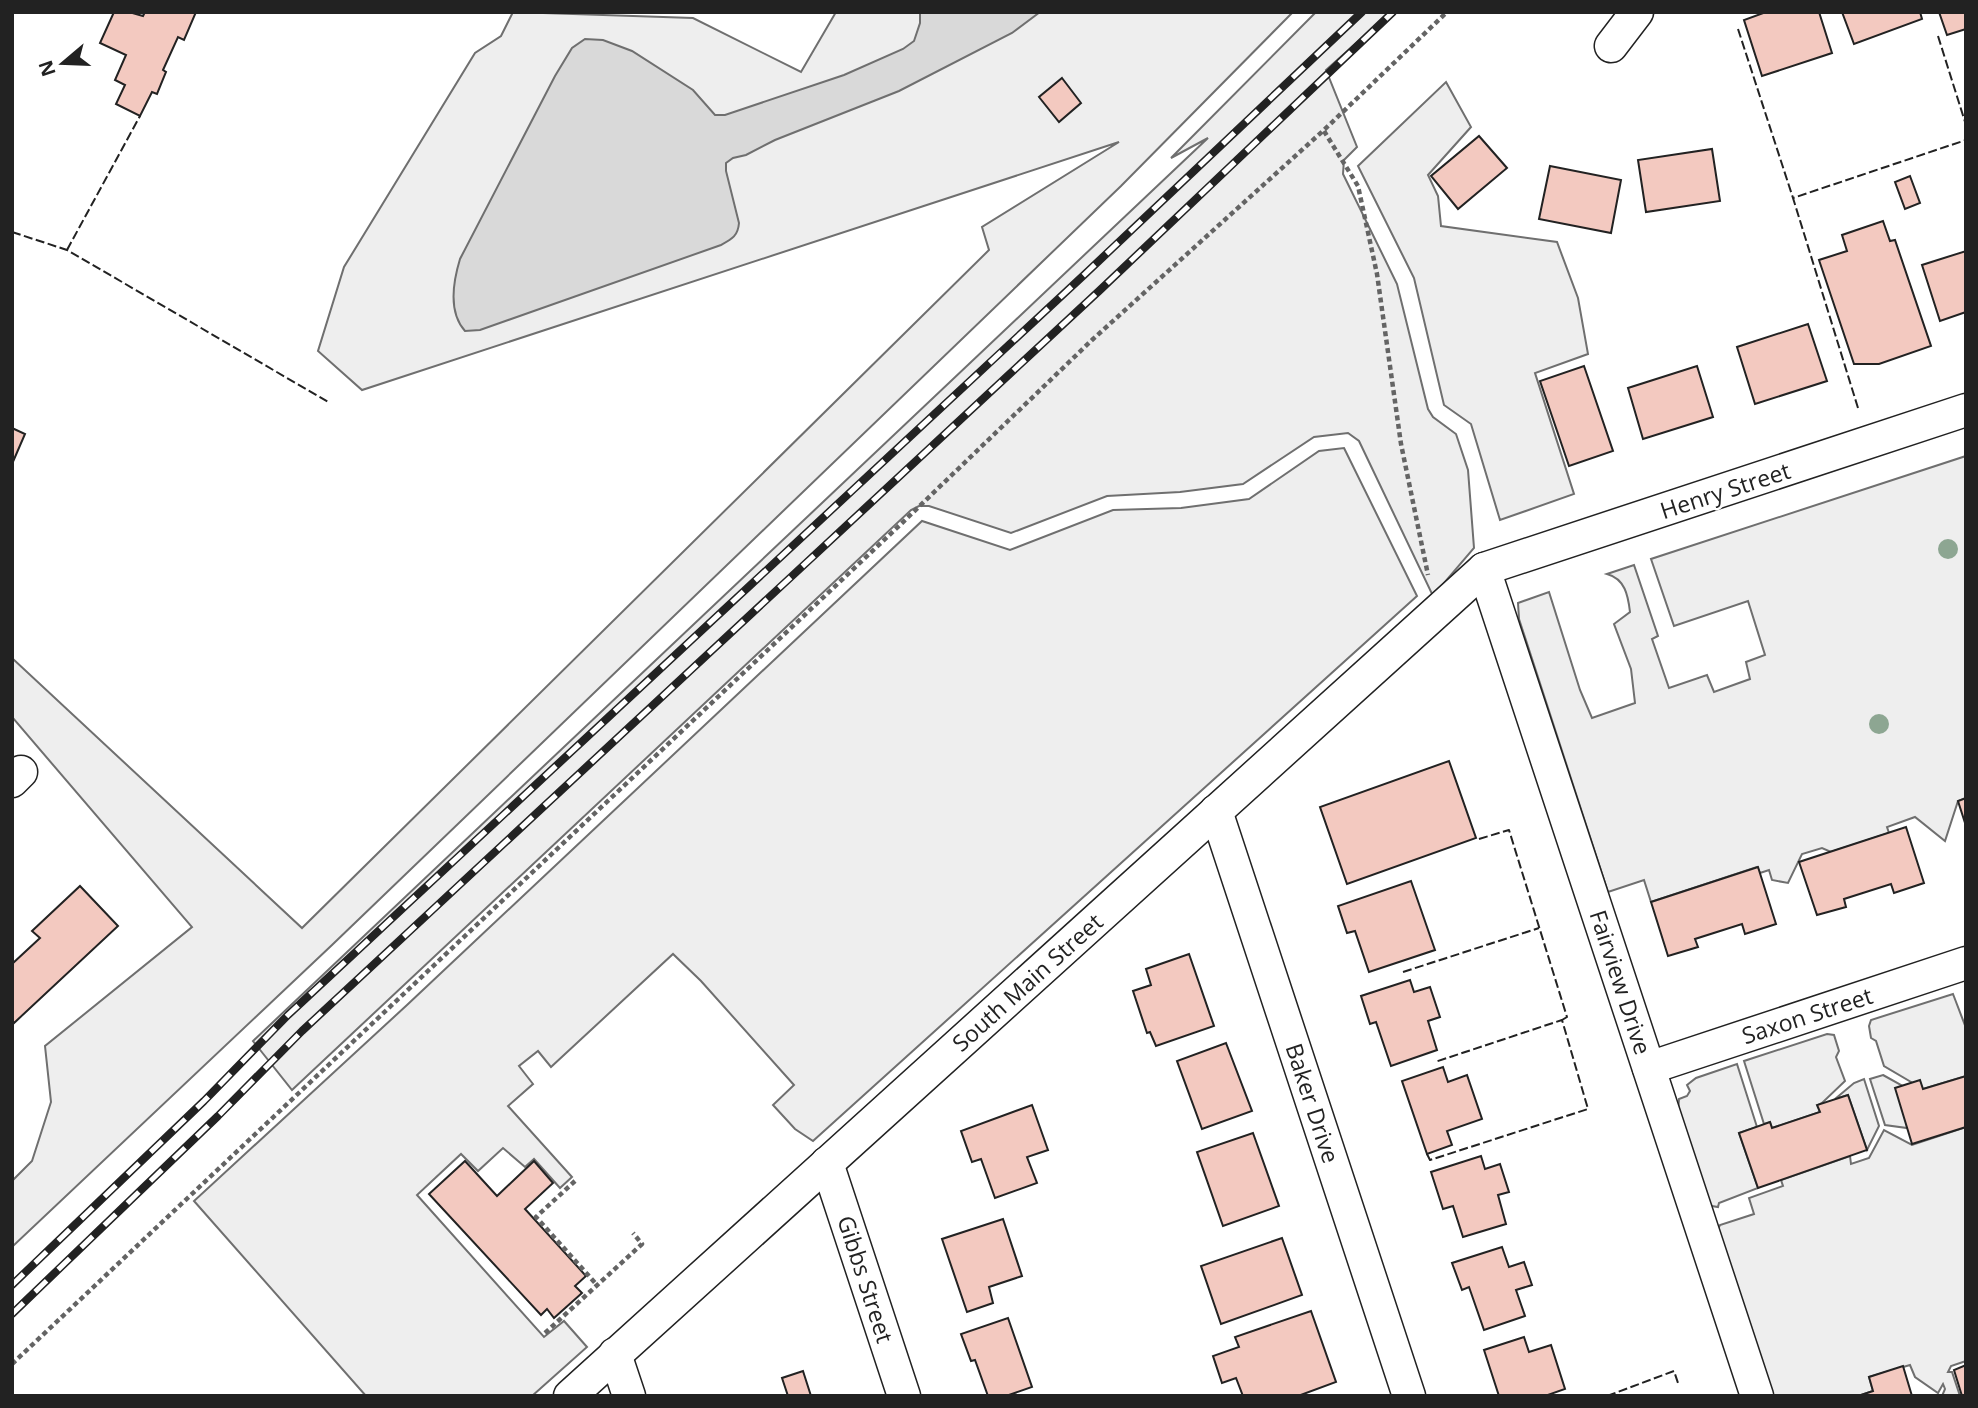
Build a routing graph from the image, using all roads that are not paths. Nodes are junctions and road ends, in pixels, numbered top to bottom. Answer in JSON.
{"nodes":[{"id":1,"x":1637,"y":12,"type":"edge"},
{"id":2,"x":1611,"y":46,"type":"dead end"},
{"id":3,"x":1966,"y":410,"type":"edge"},
{"id":4,"x":1484,"y":569,"type":"junction"},
{"id":5,"x":1216,"y":811,"type":"junction"},
{"id":6,"x":1966,"y":963,"type":"edge"},
{"id":7,"x":1649,"y":1068,"type":"junction"},
{"id":8,"x":827,"y":1163,"type":"junction"},
{"id":9,"x":615,"y":1354,"type":"junction"},
{"id":10,"x":570,"y":1396,"type":"edge"},
{"id":11,"x":629,"y":1396,"type":"edge"},
{"id":12,"x":904,"y":1396,"type":"edge"},
{"id":13,"x":1409,"y":1396,"type":"edge"},
{"id":14,"x":1757,"y":1396,"type":"edge"}],
"edges":[{"from":1,"to":2,"type":"street"},
{"from":3,"to":4,"type":"street","name":"Henry Street"},
{"from":4,"to":5,"type":"street","name":"South Main Street"},
{"from":4,"to":7,"type":"street","name":"Fairview Drive"},
{"from":5,"to":8,"type":"street","name":"South Main Street"},
{"from":5,"to":13,"type":"street","name":"Baker Drive"},
{"from":6,"to":7,"type":"street","name":"Saxon Street"},
{"from":7,"to":14,"type":"street","name":"Fairview Drive"},
{"from":8,"to":9,"type":"street","name":"South Main Street"},
{"from":8,"to":12,"type":"street","name":"Gibbs Street"},
{"from":9,"to":10,"type":"street","name":"South Main Street"},
{"from":9,"to":11,"type":"street"}]}
